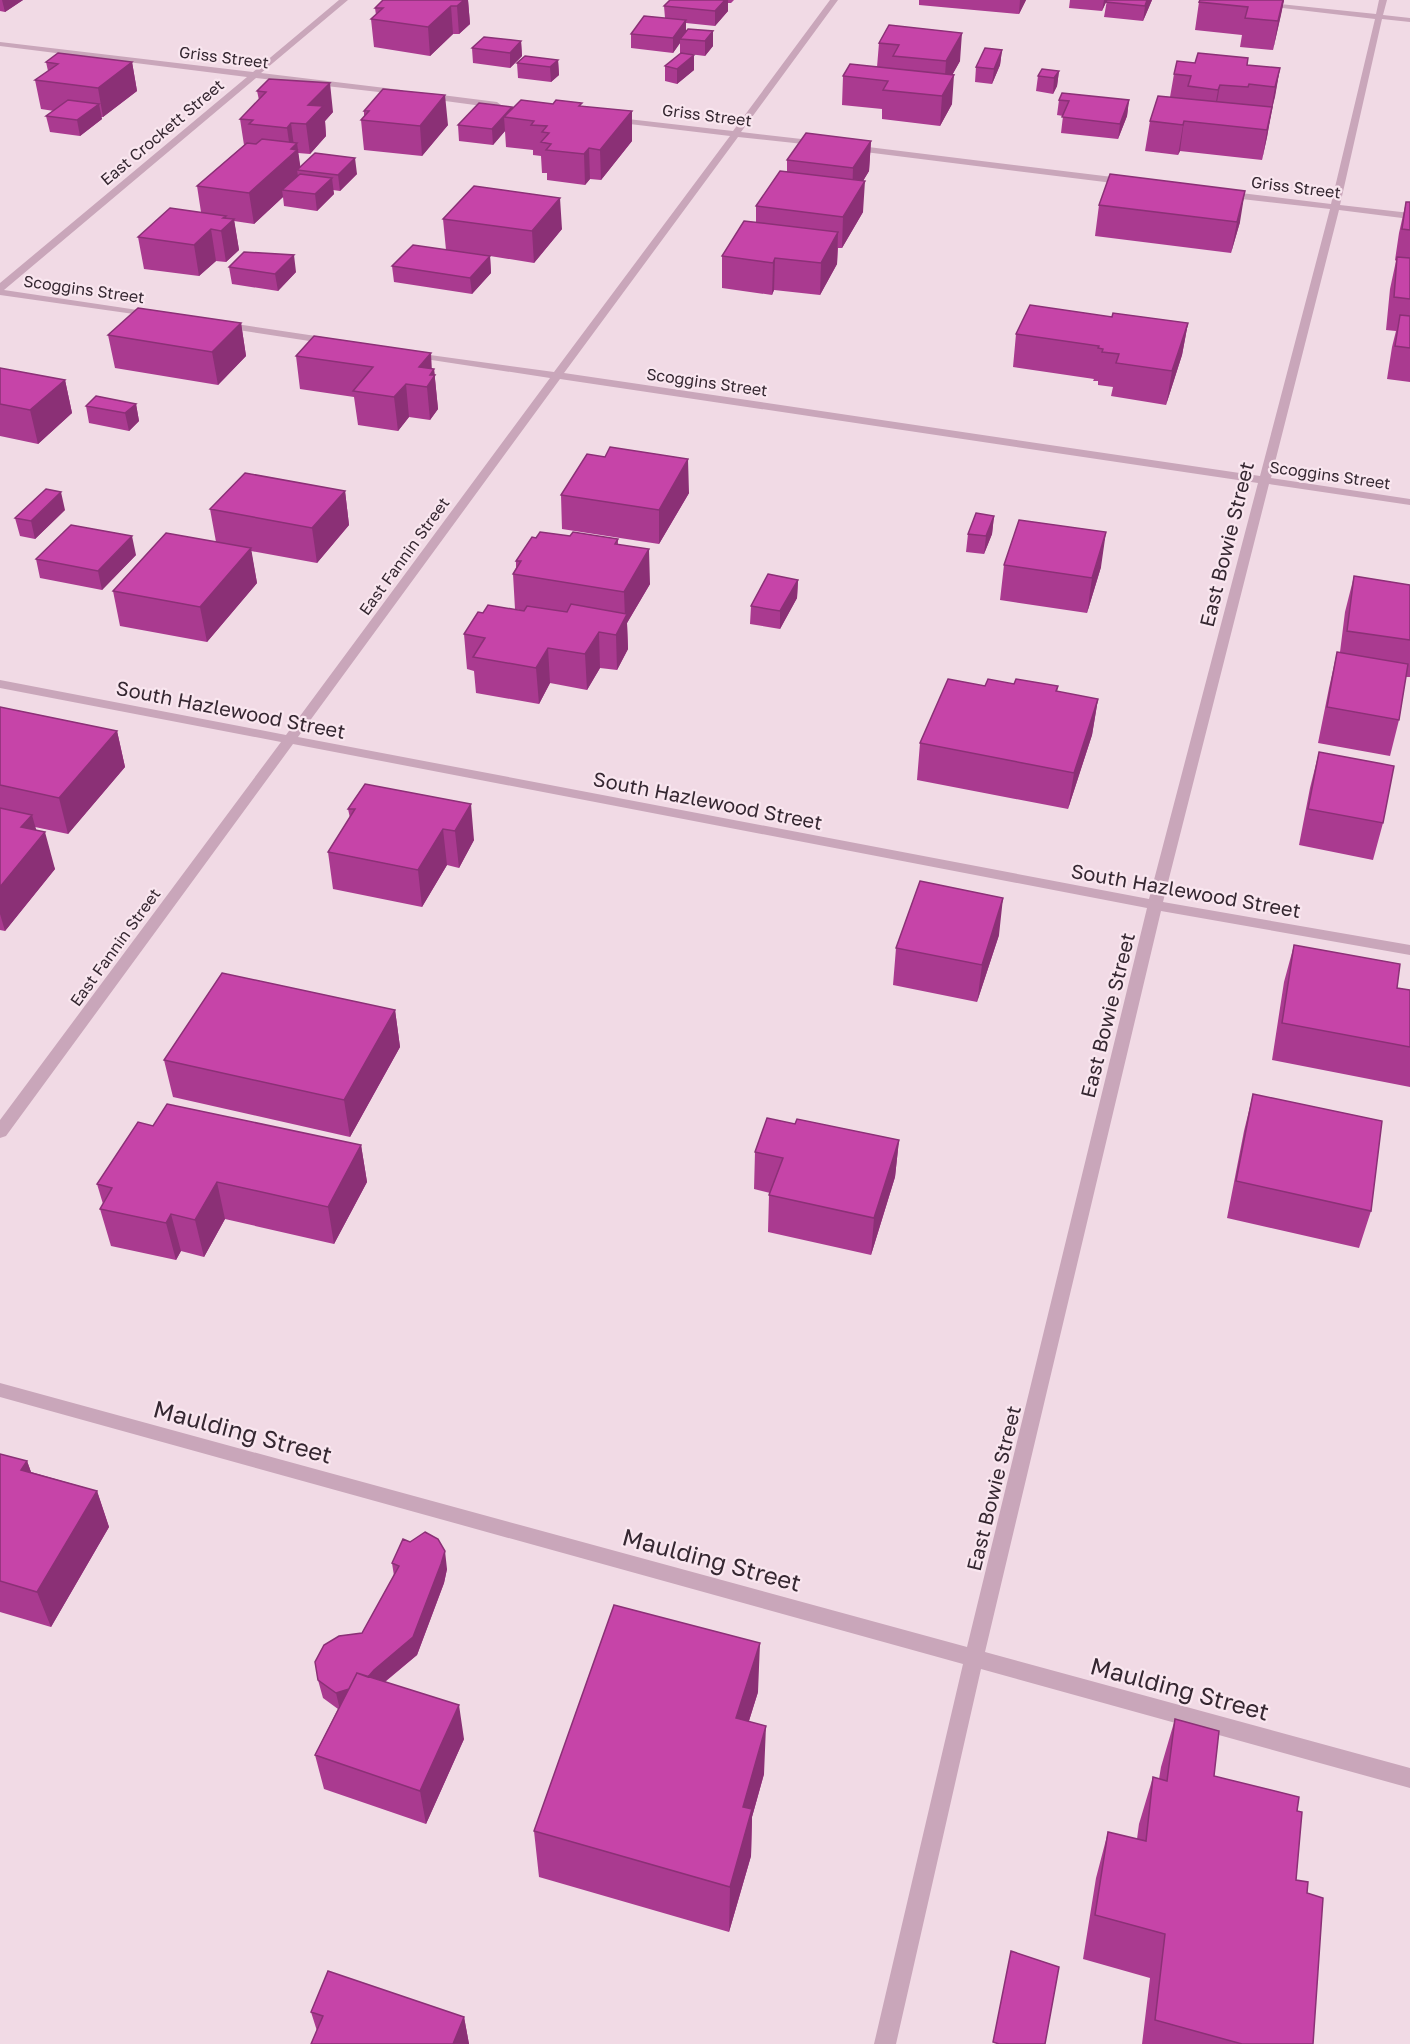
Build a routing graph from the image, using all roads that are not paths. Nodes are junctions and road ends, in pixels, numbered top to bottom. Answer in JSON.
{"nodes":[{"id":1,"x":344,"y":0,"type":"edge"},
{"id":2,"x":834,"y":0,"type":"edge"},
{"id":3,"x":1220,"y":0,"type":"edge"},
{"id":4,"x":1383,"y":0,"type":"edge"},
{"id":5,"x":1380,"y":17,"type":"junction"},
{"id":6,"x":1410,"y":20,"type":"edge"},
{"id":7,"x":0,"y":44,"type":"edge"},
{"id":8,"x":254,"y":75,"type":"junction"},
{"id":9,"x":407,"y":94,"type":"edge"},
{"id":10,"x":418,"y":95,"type":"edge"},
{"id":11,"x":512,"y":107,"type":"edge"},
{"id":12,"x":606,"y":118,"type":"edge"},
{"id":13,"x":736,"y":134,"type":"junction"},
{"id":14,"x":830,"y":146,"type":"edge"},
{"id":15,"x":841,"y":147,"type":"edge"},
{"id":16,"x":1135,"y":183,"type":"edge"},
{"id":17,"x":1218,"y":193,"type":"edge"},
{"id":18,"x":1335,"y":207,"type":"junction"},
{"id":19,"x":1410,"y":216,"type":"edge"},
{"id":20,"x":0,"y":290,"type":"edge"},
{"id":21,"x":166,"y":317,"type":"edge"},
{"id":22,"x":214,"y":324,"type":"edge"},
{"id":23,"x":344,"y":343,"type":"edge"},
{"id":24,"x":403,"y":352,"type":"edge"},
{"id":25,"x":558,"y":375,"type":"junction"},
{"id":26,"x":1263,"y":480,"type":"junction"},
{"id":27,"x":1410,"y":502,"type":"edge"},
{"id":28,"x":0,"y":684,"type":"edge"},
{"id":29,"x":288,"y":740,"type":"junction"},
{"id":30,"x":1155,"y":904,"type":"junction"},
{"id":31,"x":1410,"y":951,"type":"edge"},
{"id":32,"x":0,"y":1132,"type":"edge"},
{"id":33,"x":0,"y":1390,"type":"edge"},
{"id":34,"x":974,"y":1658,"type":"junction"},
{"id":35,"x":1410,"y":1778,"type":"edge"},
{"id":36,"x":885,"y":2044,"type":"edge"}],
"edges":[{"from":1,"to":8,"type":"street","name":"East Crockett Street"},
{"from":2,"to":13,"type":"street","name":"East Fannin Street"},
{"from":3,"to":5,"type":"street"},
{"from":4,"to":5,"type":"street","name":"East Bowie Street"},
{"from":5,"to":6,"type":"street"},
{"from":5,"to":18,"type":"street","name":"East Bowie Street"},
{"from":7,"to":8,"type":"street","name":"Griss Street"},
{"from":8,"to":9,"type":"street","name":"Griss Street"},
{"from":8,"to":20,"type":"street","name":"East Crockett Street"},
{"from":10,"to":11,"type":"street"},
{"from":12,"to":13,"type":"street","name":"Griss Street"},
{"from":13,"to":14,"type":"street","name":"Griss Street"},
{"from":13,"to":25,"type":"street","name":"East Fannin Street"},
{"from":15,"to":16,"type":"street"},
{"from":17,"to":18,"type":"street","name":"Griss Street"},
{"from":18,"to":19,"type":"street","name":"Griss Street"},
{"from":18,"to":26,"type":"street","name":"East Bowie Street"},
{"from":20,"to":21,"type":"street","name":"Scoggins Street"},
{"from":22,"to":23,"type":"street"},
{"from":24,"to":25,"type":"street","name":"Scoggins Street"},
{"from":25,"to":26,"type":"street","name":"Scoggins Street"},
{"from":25,"to":29,"type":"street","name":"East Fannin Street"},
{"from":26,"to":27,"type":"street","name":"Scoggins Street"},
{"from":26,"to":30,"type":"street","name":"East Bowie Street"},
{"from":28,"to":29,"type":"street","name":"South Hazlewood Street"},
{"from":29,"to":30,"type":"street","name":"South Hazlewood Street"},
{"from":29,"to":32,"type":"street","name":"East Fannin Street"},
{"from":30,"to":31,"type":"street","name":"South Hazlewood Street"},
{"from":30,"to":34,"type":"street","name":"East Bowie Street"},
{"from":33,"to":34,"type":"street","name":"Maulding Street"},
{"from":34,"to":35,"type":"street","name":"Maulding Street"},
{"from":34,"to":36,"type":"street","name":"East Bowie Street"}]}
